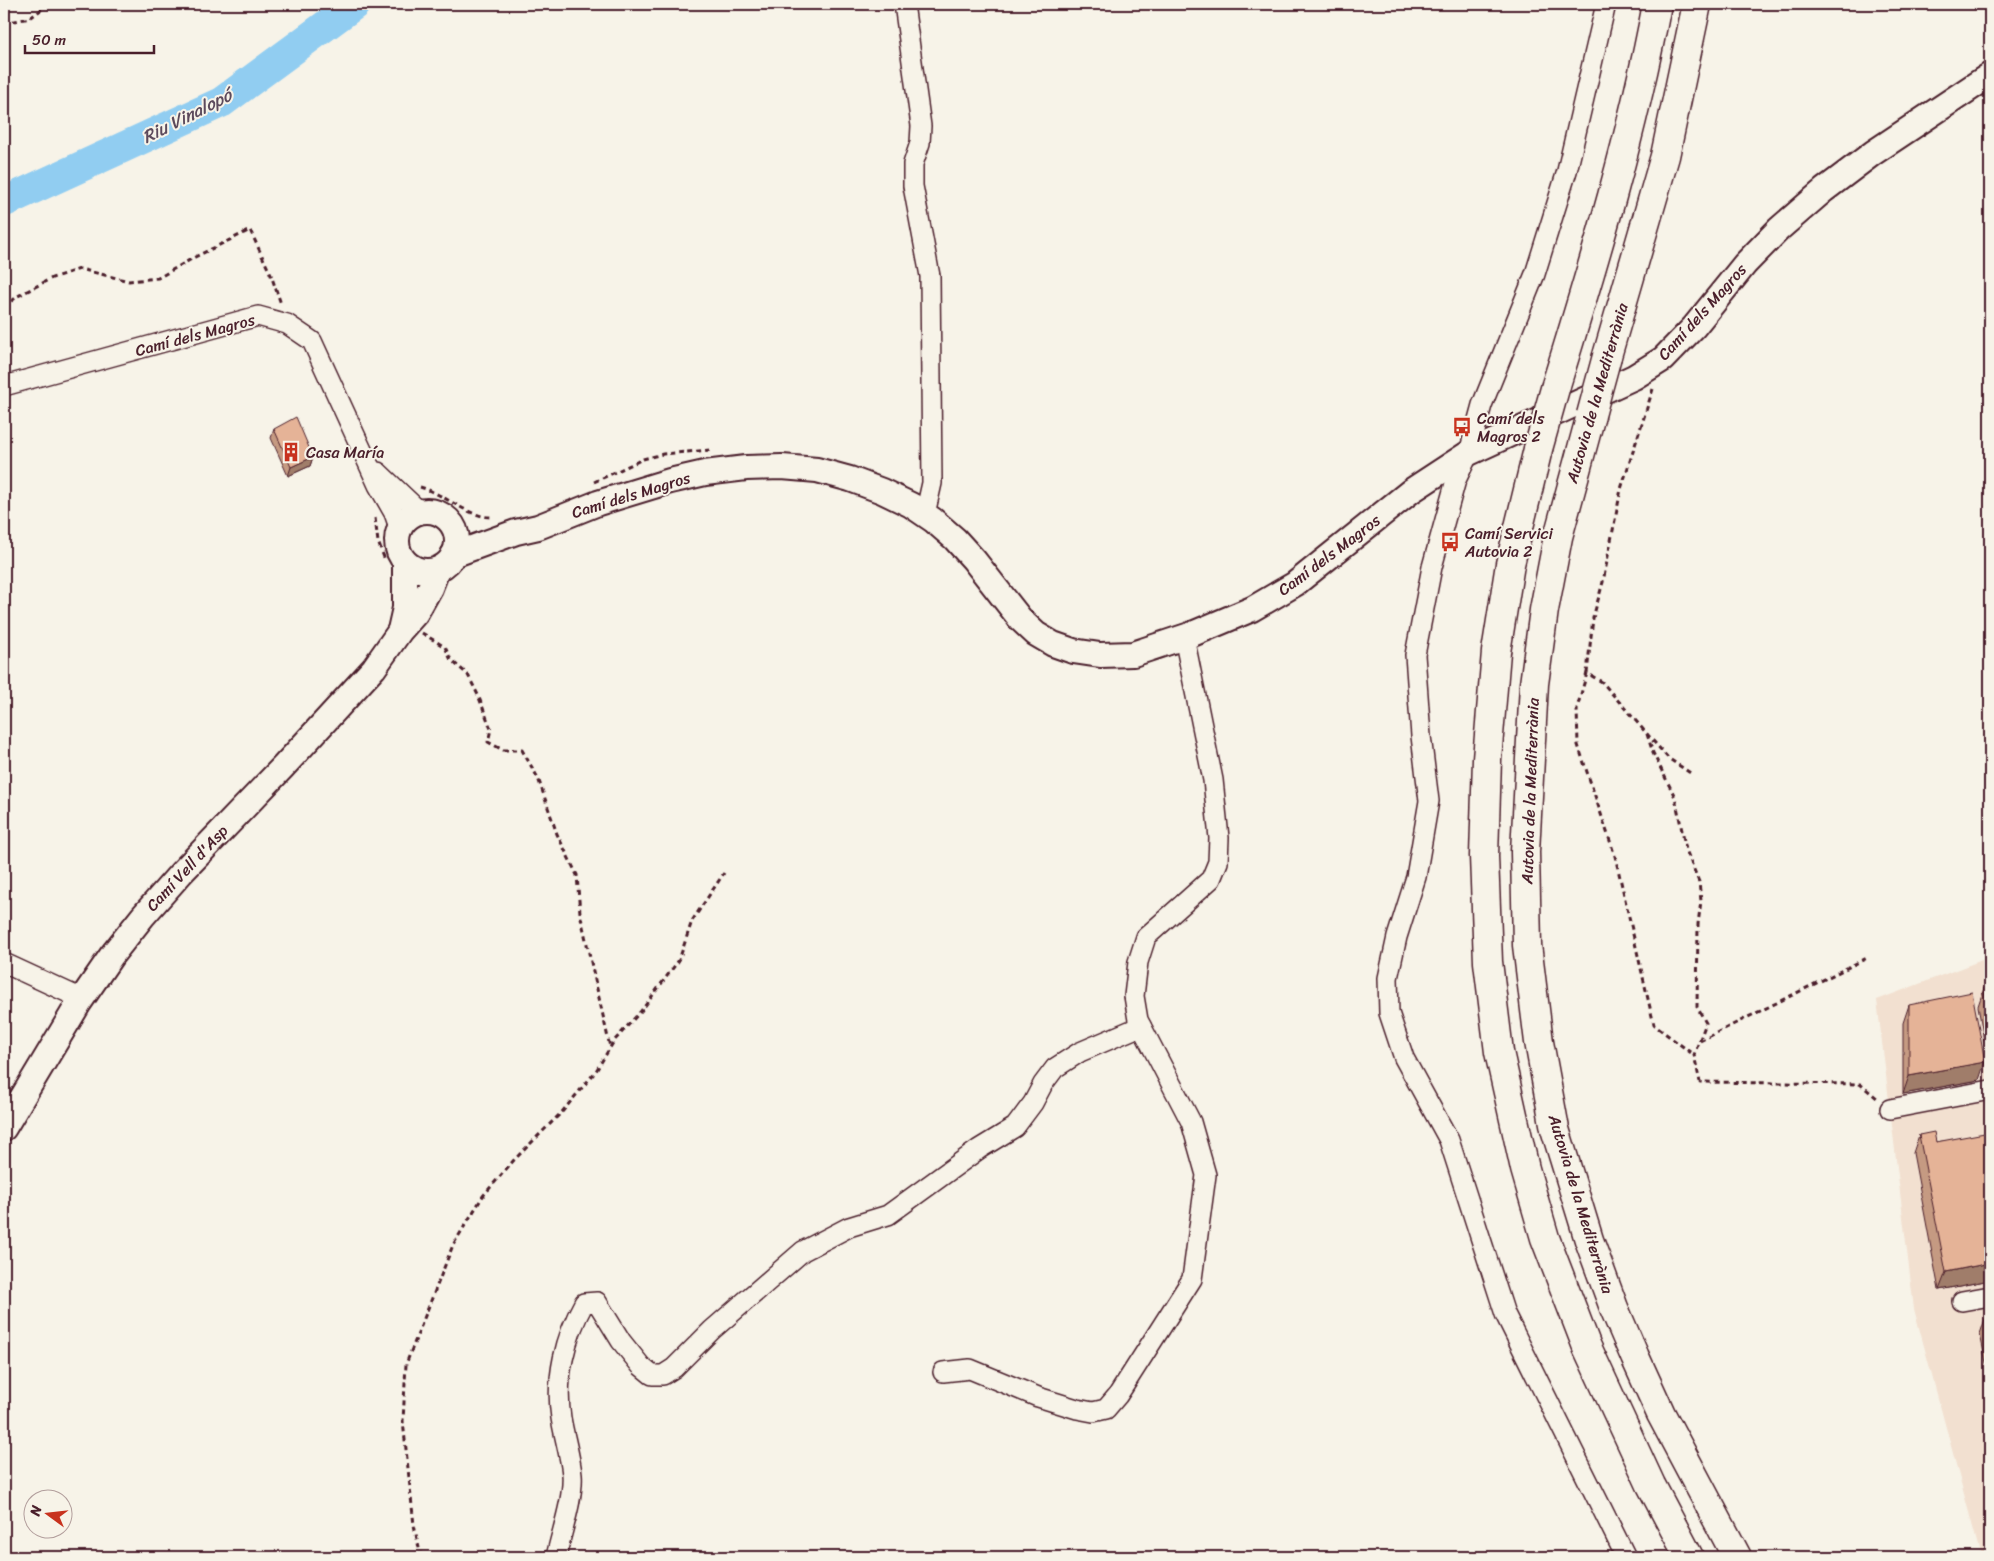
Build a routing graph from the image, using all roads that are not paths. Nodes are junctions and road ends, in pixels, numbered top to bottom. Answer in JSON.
{"nodes":[{"id":1,"x":904,"y":4,"type":"edge"},
{"id":2,"x":1606,"y":4,"type":"edge"},
{"id":3,"x":1657,"y":4,"type":"edge"},
{"id":4,"x":1697,"y":4,"type":"edge"},
{"id":5,"x":1990,"y":75,"type":"edge"},
{"id":6,"x":4,"y":386,"type":"edge"},
{"id":7,"x":1469,"y":453,"type":"junction"},
{"id":8,"x":368,"y":462,"type":"junction"},
{"id":9,"x":418,"y":511,"type":"junction"},
{"id":10,"x":924,"y":514,"type":"junction"},
{"id":11,"x":452,"y":524,"type":"junction"},
{"id":12,"x":399,"y":527,"type":"junction"},
{"id":13,"x":516,"y":532,"type":"junction"},
{"id":14,"x":445,"y":562,"type":"junction"},
{"id":15,"x":405,"y":563,"type":"junction"},
{"id":16,"x":403,"y":628,"type":"junction"},
{"id":17,"x":1184,"y":637,"type":"junction"},
{"id":18,"x":4,"y":963,"type":"edge"},
{"id":19,"x":82,"y":999,"type":"junction"},
{"id":20,"x":1142,"y":1026,"type":"junction"},
{"id":21,"x":1990,"y":1090,"type":"edge"},
{"id":22,"x":1890,"y":1109,"type":"road end"},
{"id":23,"x":4,"y":1128,"type":"edge"},
{"id":24,"x":1990,"y":1296,"type":"edge"},
{"id":25,"x":1962,"y":1301,"type":"dead end"},
{"id":26,"x":943,"y":1372,"type":"dead end"},
{"id":27,"x":556,"y":1557,"type":"edge"},
{"id":28,"x":1626,"y":1557,"type":"edge"},
{"id":29,"x":1688,"y":1557,"type":"edge"},
{"id":30,"x":1737,"y":1557,"type":"edge"}],
"edges":[{"from":1,"to":10,"type":"street"},
{"from":2,"to":7,"type":"street"},
{"from":3,"to":29,"type":"highway","bridge":true},
{"from":4,"to":30,"type":"highway","name":"Autovia de la Mediterrània","bridge":true},
{"from":5,"to":7,"type":"street","name":"Camí dels Magros"},
{"from":6,"to":8,"type":"street","name":"Camí dels Magros"},
{"from":7,"to":17,"type":"street","name":"Camí dels Magros"},
{"from":7,"to":28,"type":"street"},
{"from":8,"to":9,"type":"street","name":"Camí dels Magros"},
{"from":8,"to":12,"type":"street","name":"Camí dels Magros"},
{"from":9,"to":11,"type":"street"},
{"from":9,"to":12,"type":"street"},
{"from":10,"to":13,"type":"street","name":"Camí dels Magros"},
{"from":10,"to":17,"type":"street","name":"Camí dels Magros"},
{"from":11,"to":13,"type":"street","name":"Camí dels Magros"},
{"from":11,"to":14,"type":"street"},
{"from":12,"to":15,"type":"street"},
{"from":13,"to":14,"type":"street","name":"Camí dels Magros"},
{"from":14,"to":15,"type":"street"},
{"from":14,"to":16,"type":"street","name":"Camí Vell d'Asp"},
{"from":15,"to":16,"type":"street","name":"Camí Vell d'Asp"},
{"from":16,"to":19,"type":"street","name":"Camí Vell d'Asp"},
{"from":17,"to":20,"type":"street"},
{"from":18,"to":19,"type":"street"},
{"from":19,"to":23,"type":"street","name":"Camí Vell d'Asp"},
{"from":20,"to":26,"type":"street"},
{"from":20,"to":27,"type":"street"},
{"from":21,"to":22,"type":"street"},
{"from":24,"to":25,"type":"street"}]}
